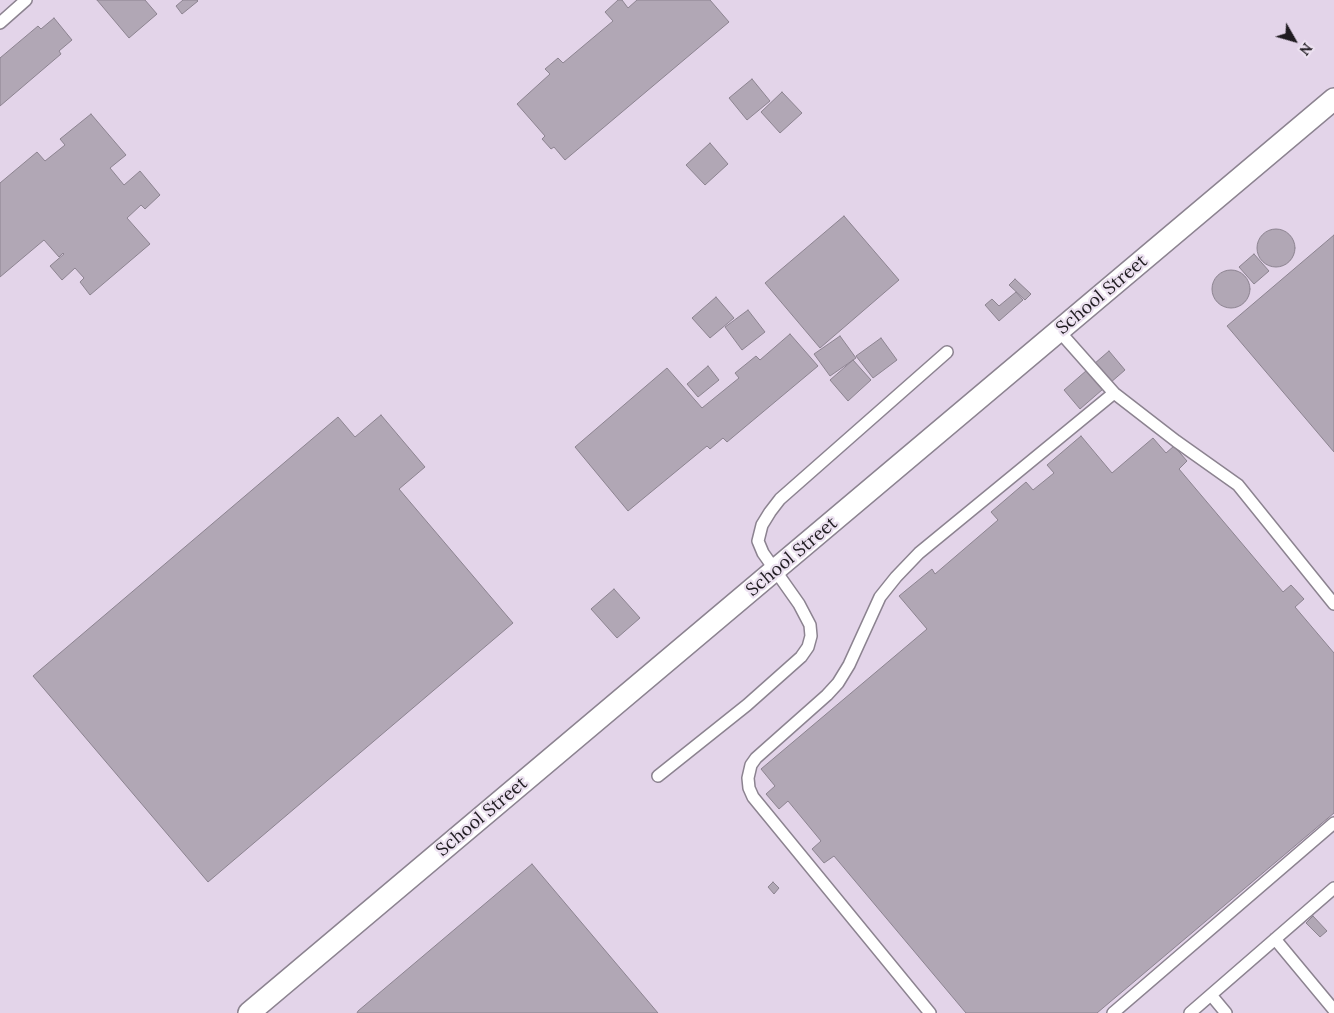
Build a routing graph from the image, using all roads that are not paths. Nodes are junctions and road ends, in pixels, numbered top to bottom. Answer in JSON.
{"nodes":[{"id":1,"x":26,"y":0,"type":"edge"},
{"id":2,"x":0,"y":22,"type":"edge"},
{"id":3,"x":1334,"y":99,"type":"edge"},
{"id":4,"x":1059,"y":331,"type":"junction"},
{"id":5,"x":947,"y":352,"type":"dead end"},
{"id":6,"x":1114,"y":393,"type":"junction"},
{"id":7,"x":776,"y":571,"type":"junction"},
{"id":8,"x":1334,"y":604,"type":"edge"},
{"id":9,"x":658,"y":776,"type":"dead end"},
{"id":10,"x":1334,"y":823,"type":"edge"},
{"id":11,"x":1334,"y":888,"type":"edge"},
{"id":12,"x":1275,"y":939,"type":"junction"},
{"id":13,"x":1210,"y":995,"type":"junction"},
{"id":14,"x":1334,"y":1010,"type":"edge"},
{"id":15,"x":249,"y":1013,"type":"edge"},
{"id":16,"x":930,"y":1013,"type":"edge"},
{"id":17,"x":1113,"y":1013,"type":"edge"},
{"id":18,"x":1190,"y":1013,"type":"edge"},
{"id":19,"x":1226,"y":1013,"type":"edge"}],
"edges":[{"from":1,"to":2,"type":"lane"},
{"from":3,"to":4,"type":"street","name":"School Street"},
{"from":4,"to":6,"type":"lane"},
{"from":4,"to":7,"type":"street","name":"School Street"},
{"from":5,"to":7,"type":"lane"},
{"from":6,"to":8,"type":"lane"},
{"from":6,"to":16,"type":"lane"},
{"from":7,"to":9,"type":"lane"},
{"from":7,"to":15,"type":"street","name":"School Street"},
{"from":10,"to":17,"type":"lane"},
{"from":11,"to":12,"type":"lane"},
{"from":12,"to":13,"type":"lane"},
{"from":12,"to":14,"type":"lane"},
{"from":13,"to":18,"type":"lane"},
{"from":13,"to":19,"type":"lane"}]}
